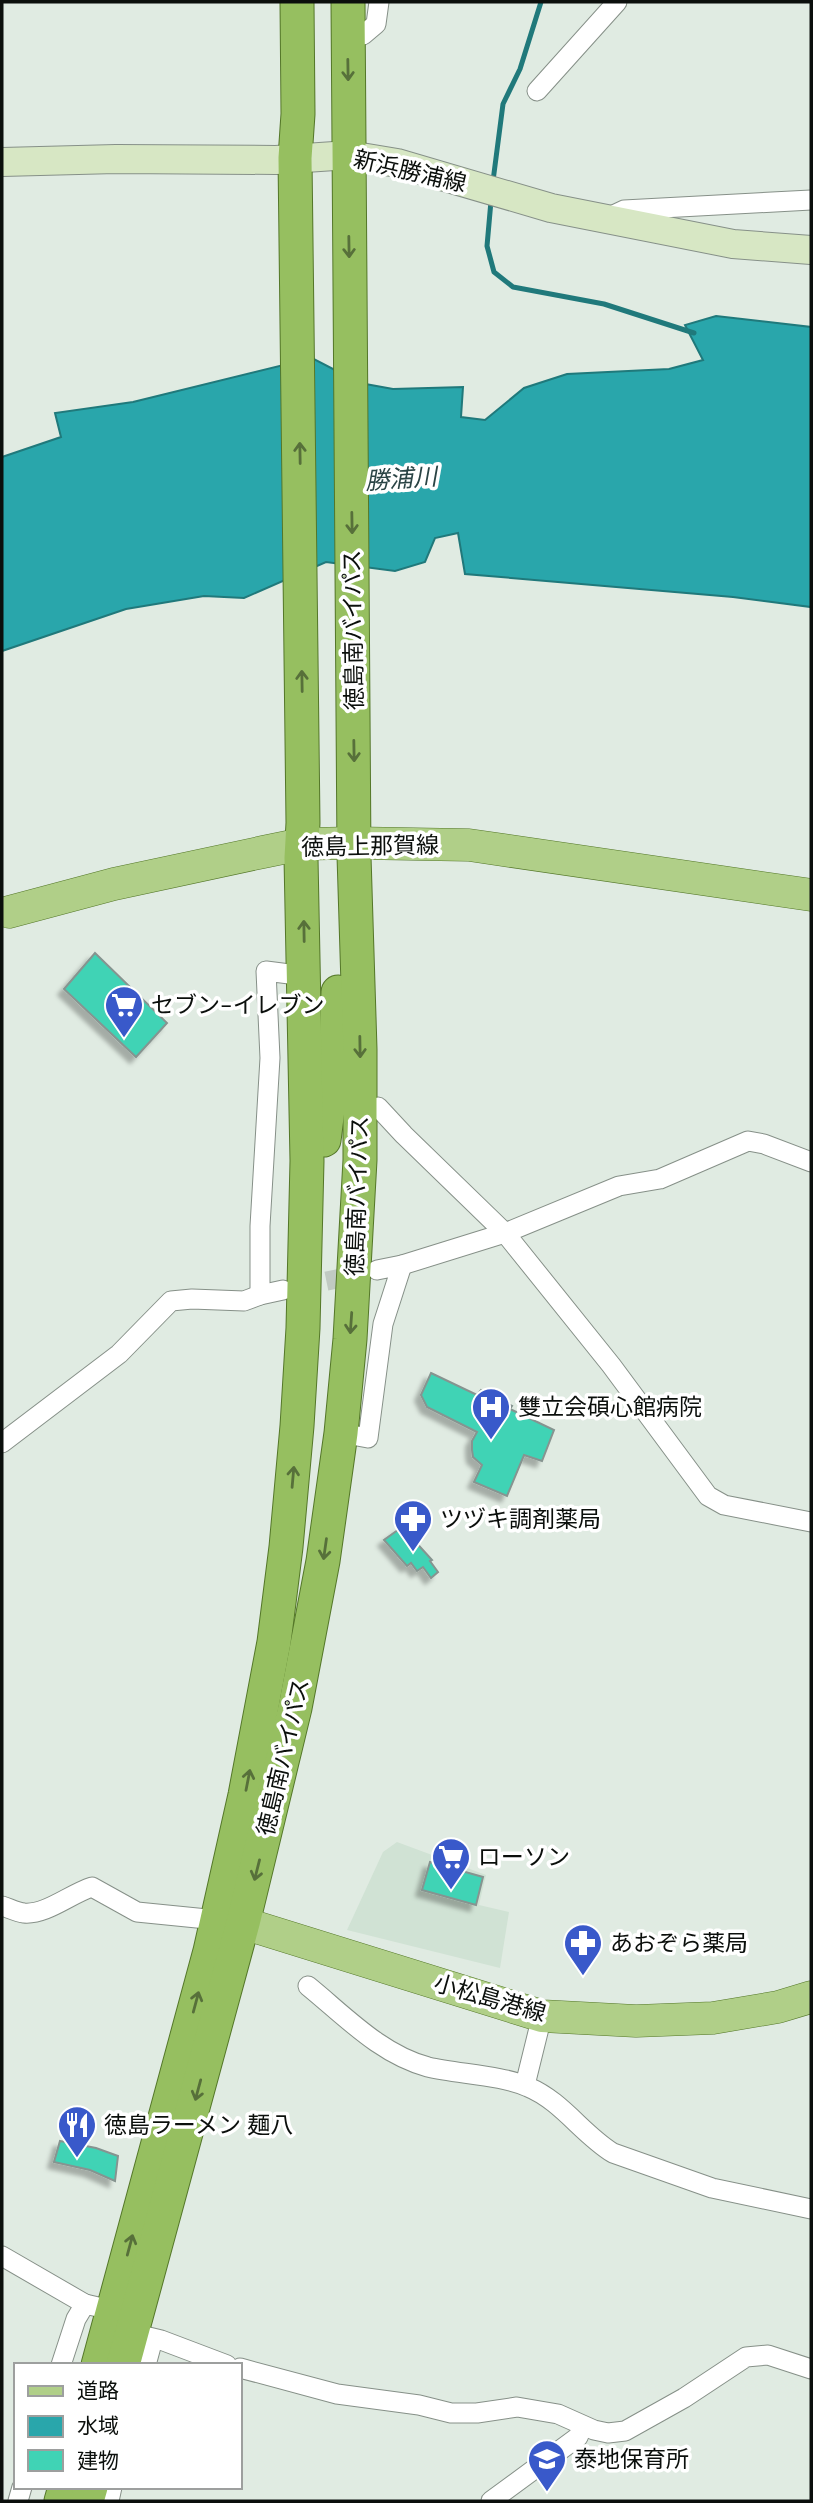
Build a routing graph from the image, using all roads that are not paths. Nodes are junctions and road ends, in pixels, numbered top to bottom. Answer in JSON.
{"nodes":[{"id":1,"x":297,"y":2,"type":"edge"},
{"id":2,"x":320,"y":2,"type":"edge"},
{"id":3,"x":348,"y":2,"type":"edge"},
{"id":4,"x":379,"y":2,"type":"edge"},
{"id":5,"x":617,"y":2,"type":"edge"},
{"id":6,"x":347,"y":35,"type":"junction"},
{"id":7,"x":537,"y":91,"type":"dead end"},
{"id":8,"x":2,"y":162,"type":"edge"},
{"id":9,"x":296,"y":167,"type":"junction"},
{"id":10,"x":348,"y":167,"type":"junction"},
{"id":11,"x":811,"y":200,"type":"edge"},
{"id":12,"x":606,"y":219,"type":"junction"},
{"id":13,"x":811,"y":250,"type":"edge"},
{"id":14,"x":302,"y":842,"type":"junction"},
{"id":15,"x":349,"y":845,"type":"junction"},
{"id":16,"x":811,"y":895,"type":"edge"},
{"id":17,"x":5,"y":913,"type":"edge"},
{"id":18,"x":305,"y":976,"type":"junction"},
{"id":19,"x":378,"y":1107,"type":"dead end"},
{"id":20,"x":811,"y":1162,"type":"edge"},
{"id":21,"x":306,"y":1232,"type":"junction"},
{"id":22,"x":505,"y":1233,"type":"junction"},
{"id":23,"x":402,"y":1265,"type":"junction"},
{"id":24,"x":377,"y":1270,"type":"tunnel mouth"},
{"id":25,"x":283,"y":1290,"type":"tunnel mouth"},
{"id":26,"x":260,"y":1295,"type":"junction"},
{"id":27,"x":341,"y":1433,"type":"junction"},
{"id":28,"x":2,"y":1443,"type":"edge"},
{"id":29,"x":811,"y":1522,"type":"edge"},
{"id":30,"x":2,"y":1906,"type":"edge"},
{"id":31,"x":230,"y":1921,"type":"junction"},
{"id":32,"x":308,"y":1986,"type":"dead end"},
{"id":33,"x":811,"y":1997,"type":"edge"},
{"id":34,"x":542,"y":2016,"type":"junction"},
{"id":35,"x":525,"y":2085,"type":"junction"},
{"id":36,"x":811,"y":2209,"type":"edge"},
{"id":37,"x":2,"y":2256,"type":"edge"},
{"id":38,"x":121,"y":2322,"type":"junction"},
{"id":39,"x":62,"y":2363,"type":"edge"},
{"id":40,"x":99,"y":2363,"type":"edge"},
{"id":41,"x":123,"y":2363,"type":"edge"},
{"id":42,"x":145,"y":2363,"type":"edge"},
{"id":43,"x":222,"y":2363,"type":"edge"},
{"id":44,"x":242,"y":2369,"type":"edge"},
{"id":45,"x":811,"y":2369,"type":"edge"},
{"id":46,"x":583,"y":2426,"type":"junction"},
{"id":47,"x":491,"y":2501,"type":"edge"}],
"edges":[{"from":1,"to":9,"type":"highway","name":"徳島南バイパス"},
{"from":2,"to":9,"type":"highway"},
{"from":3,"to":6,"type":"highway","name":"徳島南バイパス"},
{"from":4,"to":6,"type":"street"},
{"from":5,"to":7,"type":"street"},
{"from":6,"to":10,"type":"highway","name":"徳島南バイパス","one_way":true},
{"from":8,"to":9,"type":"main road","name":"新浜勝浦線"},
{"from":9,"to":10,"type":"main road","name":"新浜勝浦線"},
{"from":14,"to":9,"type":"highway","name":"徳島南バイパス","one_way":true},
{"from":10,"to":12,"type":"main road","name":"新浜勝浦線"},
{"from":10,"to":15,"type":"highway","name":"徳島南バイパス","one_way":true},
{"from":11,"to":12,"type":"street"},
{"from":12,"to":13,"type":"main road","name":"新浜勝浦線"},
{"from":14,"to":15,"type":"main road","name":"徳島上那賀線"},
{"from":14,"to":17,"type":"main road","name":"徳島上那賀線"},
{"from":18,"to":14,"type":"highway","name":"徳島南バイパス","one_way":true},
{"from":15,"to":16,"type":"main road","name":"徳島上那賀線"},
{"from":15,"to":21,"type":"highway"},
{"from":15,"to":27,"type":"highway","name":"徳島南バイパス","one_way":true},
{"from":18,"to":21,"type":"highway","name":"徳島南バイパス"},
{"from":18,"to":26,"type":"street"},
{"from":19,"to":22,"type":"street"},
{"from":20,"to":22,"type":"street"},
{"from":31,"to":21,"type":"highway","name":"徳島南バイパス","one_way":true},
{"from":22,"to":23,"type":"street"},
{"from":22,"to":29,"type":"street"},
{"from":23,"to":24,"type":"street"},
{"from":23,"to":27,"type":"street"},
{"from":25,"to":26,"type":"street"},
{"from":26,"to":28,"type":"street"},
{"from":27,"to":31,"type":"highway","name":"徳島南バイパス","one_way":true},
{"from":30,"to":31,"type":"street"},
{"from":31,"to":34,"type":"main road","name":"小松島港線"},
{"from":31,"to":38,"type":"highway","name":"徳島南バイパス"},
{"from":32,"to":35,"type":"street"},
{"from":33,"to":34,"type":"main road","name":"小松島港線"},
{"from":34,"to":35,"type":"street"},
{"from":35,"to":36,"type":"street"},
{"from":37,"to":38,"type":"street"},
{"from":38,"to":39,"type":"street"},
{"from":38,"to":40,"type":"highway","name":"徳島南バイパス"},
{"from":38,"to":41,"type":"highway","name":"徳島南バイパス"},
{"from":38,"to":42,"type":"street"},
{"from":38,"to":43,"type":"street"},
{"from":44,"to":46,"type":"street"},
{"from":45,"to":46,"type":"street"},
{"from":46,"to":47,"type":"street"}]}
